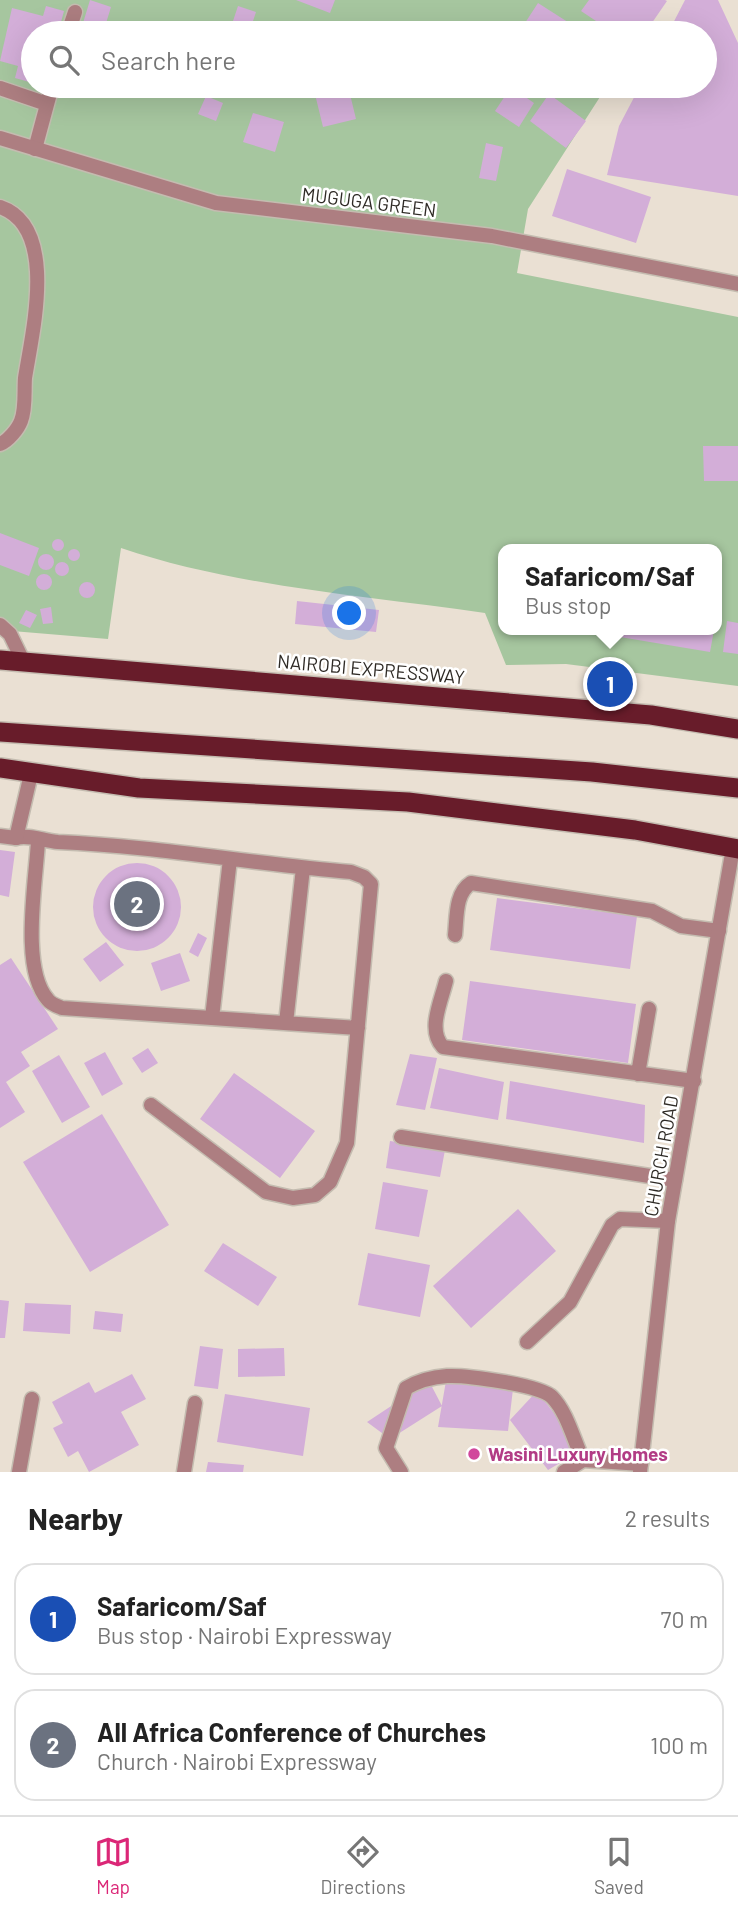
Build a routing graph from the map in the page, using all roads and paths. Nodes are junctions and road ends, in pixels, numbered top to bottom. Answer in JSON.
{"nodes":[{"id":1,"x":75,"y":12,"type":"dead end"},
{"id":2,"x":72,"y":21,"type":"edge"},
{"id":3,"x":0,"y":88,"type":"edge"},
{"id":4,"x":21,"y":95,"type":"edge"},
{"id":5,"x":29,"y":98,"type":"edge"},
{"id":6,"x":49,"y":98,"type":"edge"},
{"id":7,"x":47,"y":104,"type":"junction"},
{"id":8,"x":0,"y":138,"type":"edge"},
{"id":9,"x":35,"y":149,"type":"junction"},
{"id":10,"x":0,"y":207,"type":"edge"},
{"id":11,"x":738,"y":284,"type":"edge"},
{"id":12,"x":0,"y":444,"type":"edge"},
{"id":13,"x":0,"y":625,"type":"edge"},
{"id":14,"x":0,"y":660,"type":"edge"},
{"id":15,"x":24,"y":663,"type":"junction"},
{"id":16,"x":738,"y":729,"type":"edge"},
{"id":17,"x":0,"y":732,"type":"edge"},
{"id":18,"x":0,"y":768,"type":"edge"},
{"id":19,"x":31,"y":774,"type":"junction"},
{"id":20,"x":738,"y":788,"type":"edge"},
{"id":21,"x":0,"y":836,"type":"edge"},
{"id":22,"x":16,"y":838,"type":"junction"},
{"id":23,"x":38,"y":841,"type":"junction"},
{"id":24,"x":735,"y":848,"type":"edge"},
{"id":25,"x":230,"y":859,"type":"junction"},
{"id":26,"x":303,"y":868,"type":"junction"},
{"id":27,"x":719,"y":931,"type":"junction"},
{"id":28,"x":455,"y":935,"type":"dead end"},
{"id":29,"x":446,"y":982,"type":"dead end"},
{"id":30,"x":649,"y":1009,"type":"dead end"},
{"id":31,"x":212,"y":1018,"type":"junction"},
{"id":32,"x":286,"y":1024,"type":"junction"},
{"id":33,"x":358,"y":1028,"type":"junction"},
{"id":34,"x":638,"y":1074,"type":"junction"},
{"id":35,"x":694,"y":1081,"type":"junction"},
{"id":36,"x":152,"y":1105,"type":"dead end"},
{"id":37,"x":401,"y":1137,"type":"dead end"},
{"id":38,"x":675,"y":1180,"type":"junction"},
{"id":39,"x":668,"y":1221,"type":"junction"},
{"id":40,"x":527,"y":1342,"type":"dead end"},
{"id":41,"x":32,"y":1399,"type":"dead end"},
{"id":42,"x":195,"y":1403,"type":"dead end"},
{"id":43,"x":583,"y":1460,"type":"junction"},
{"id":44,"x":641,"y":1468,"type":"edge"},
{"id":45,"x":19,"y":1472,"type":"edge"},
{"id":46,"x":184,"y":1472,"type":"edge"},
{"id":47,"x":401,"y":1472,"type":"edge"},
{"id":48,"x":564,"y":1472,"type":"edge"}],
"edges":[{"from":1,"to":2,"type":"street"},
{"from":3,"to":4,"type":"street"},
{"from":5,"to":7,"type":"street"},
{"from":6,"to":7,"type":"street"},
{"from":7,"to":9,"type":"street"},
{"from":8,"to":9,"type":"street","name":"MUGUGA GREEN"},
{"from":9,"to":11,"type":"street","name":"MUGUGA GREEN"},
{"from":10,"to":12,"type":"street"},
{"from":13,"to":15,"type":"street"},
{"from":14,"to":15,"type":"highway","name":"NAIROBI EXPRESSWAY"},
{"from":15,"to":16,"type":"highway","name":"NAIROBI EXPRESSWAY"},
{"from":17,"to":20,"type":"highway"},
{"from":18,"to":19,"type":"highway"},
{"from":19,"to":22,"type":"street"},
{"from":19,"to":24,"type":"highway"},
{"from":21,"to":22,"type":"street"},
{"from":22,"to":23,"type":"street"},
{"from":23,"to":25,"type":"street"},
{"from":23,"to":31,"type":"street"},
{"from":24,"to":27,"type":"street","name":"CHURCH ROAD"},
{"from":25,"to":26,"type":"street"},
{"from":25,"to":31,"type":"street"},
{"from":26,"to":32,"type":"street"},
{"from":26,"to":33,"type":"street"},
{"from":27,"to":28,"type":"street"},
{"from":27,"to":35,"type":"street","name":"CHURCH ROAD"},
{"from":29,"to":34,"type":"street"},
{"from":30,"to":34,"type":"street"},
{"from":31,"to":32,"type":"street"},
{"from":32,"to":33,"type":"street"},
{"from":33,"to":36,"type":"street"},
{"from":34,"to":35,"type":"street"},
{"from":35,"to":38,"type":"street","name":"CHURCH ROAD"},
{"from":37,"to":38,"type":"street"},
{"from":38,"to":39,"type":"street","name":"CHURCH ROAD"},
{"from":39,"to":40,"type":"street"},
{"from":39,"to":44,"type":"street","name":"CHURCH ROAD"},
{"from":41,"to":45,"type":"street"},
{"from":42,"to":46,"type":"street"},
{"from":43,"to":44,"type":"street"},
{"from":43,"to":47,"type":"street"},
{"from":43,"to":48,"type":"street"}]}
